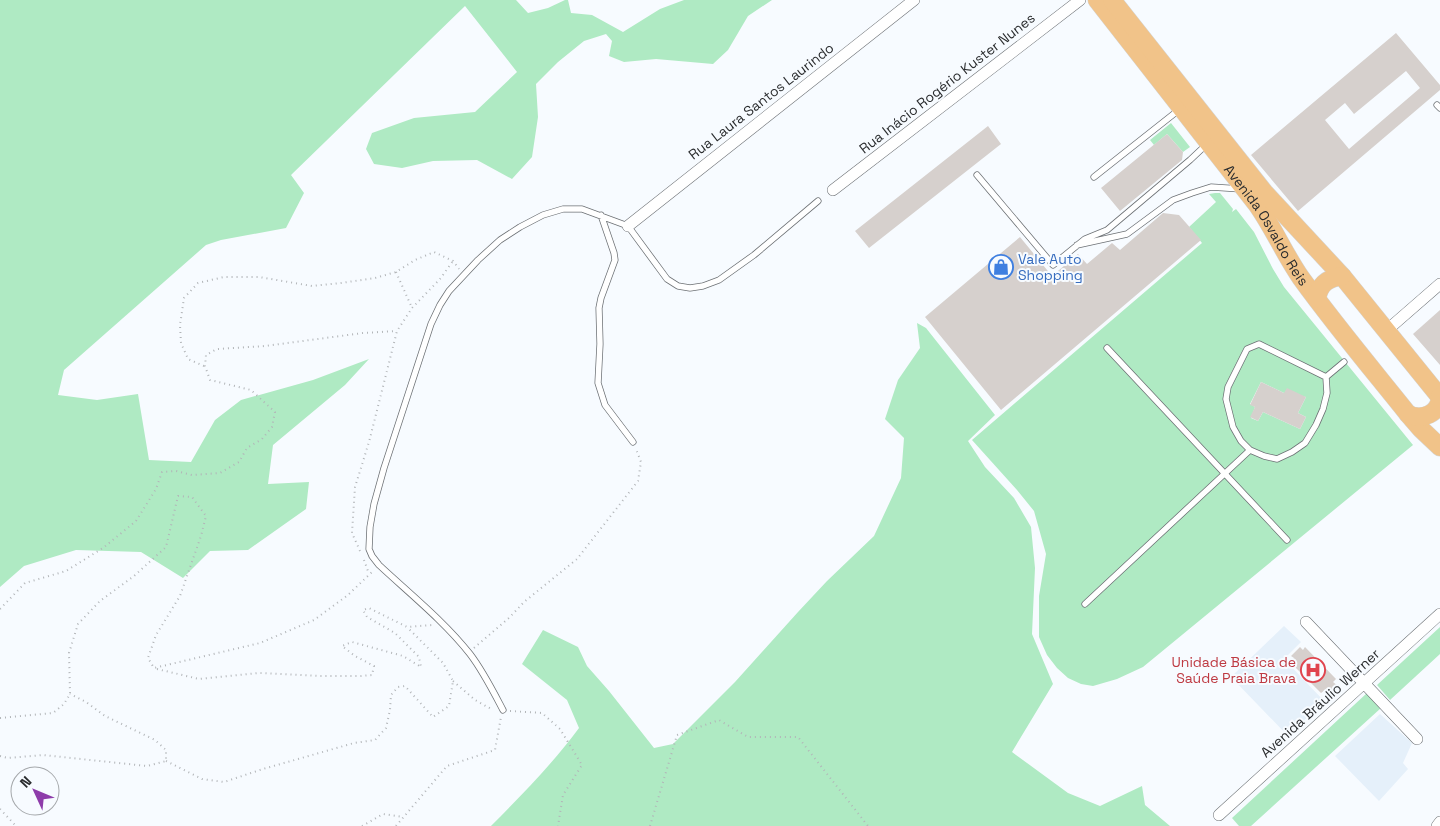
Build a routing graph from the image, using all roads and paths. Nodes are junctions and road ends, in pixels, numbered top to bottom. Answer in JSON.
{"nodes":[{"id":1,"x":914,"y":0,"type":"edge"},
{"id":2,"x":1080,"y":0,"type":"edge"},
{"id":3,"x":1097,"y":0,"type":"edge"},
{"id":4,"x":1112,"y":0,"type":"edge"},
{"id":5,"x":1181,"y":108,"type":"junction"},
{"id":6,"x":1209,"y":142,"type":"junction"},
{"id":7,"x":977,"y":175,"type":"dead end"},
{"id":8,"x":1094,"y":177,"type":"dead end"},
{"id":9,"x":1245,"y":189,"type":"junction"},
{"id":10,"x":833,"y":190,"type":"dead end"},
{"id":11,"x":818,"y":201,"type":"dead end"},
{"id":12,"x":601,"y":215,"type":"junction"},
{"id":13,"x":628,"y":226,"type":"junction"},
{"id":14,"x":1100,"y":232,"type":"junction"},
{"id":15,"x":1105,"y":239,"type":"junction"},
{"id":16,"x":1075,"y":246,"type":"junction"},
{"id":17,"x":453,"y":261,"type":"junction"},
{"id":18,"x":396,"y":272,"type":"junction"},
{"id":19,"x":463,"y":275,"type":"junction"},
{"id":20,"x":1342,"y":276,"type":"junction"},
{"id":21,"x":1440,"y":284,"type":"edge"},
{"id":22,"x":1317,"y":299,"type":"junction"},
{"id":23,"x":412,"y":308,"type":"junction"},
{"id":24,"x":397,"y":331,"type":"junction"},
{"id":25,"x":1386,"y":331,"type":"junction"},
{"id":26,"x":1107,"y":348,"type":"dead end"},
{"id":27,"x":1344,"y":362,"type":"dead end"},
{"id":28,"x":204,"y":366,"type":"junction"},
{"id":29,"x":1326,"y":377,"type":"junction"},
{"id":30,"x":1440,"y":397,"type":"edge"},
{"id":31,"x":1408,"y":414,"type":"junction"},
{"id":32,"x":633,"y":442,"type":"joint"},
{"id":33,"x":1440,"y":447,"type":"edge"},
{"id":34,"x":1250,"y":450,"type":"junction"},
{"id":35,"x":1225,"y":474,"type":"junction"},
{"id":36,"x":1287,"y":540,"type":"dead end"},
{"id":37,"x":378,"y":565,"type":"junction"},
{"id":38,"x":369,"y":574,"type":"junction"},
{"id":39,"x":1085,"y":604,"type":"dead end"},
{"id":40,"x":0,"y":609,"type":"edge"},
{"id":41,"x":1440,"y":614,"type":"edge"},
{"id":42,"x":1306,"y":622,"type":"dead end"},
{"id":43,"x":443,"y":624,"type":"junction"},
{"id":44,"x":407,"y":627,"type":"junction"},
{"id":45,"x":469,"y":653,"type":"junction"},
{"id":46,"x":154,"y":668,"type":"junction"},
{"id":47,"x":453,"y":681,"type":"junction"},
{"id":48,"x":1364,"y":683,"type":"junction"},
{"id":49,"x":70,"y":694,"type":"junction"},
{"id":50,"x":503,"y":710,"type":"junction"},
{"id":51,"x":0,"y":718,"type":"edge"},
{"id":52,"x":1417,"y":739,"type":"dead end"},
{"id":53,"x":0,"y":756,"type":"edge"},
{"id":54,"x":166,"y":761,"type":"junction"},
{"id":55,"x":0,"y":809,"type":"edge"},
{"id":56,"x":1219,"y":815,"type":"dead end"},
{"id":57,"x":403,"y":817,"type":"junction"},
{"id":58,"x":1440,"y":822,"type":"edge"},
{"id":59,"x":16,"y":826,"type":"edge"},
{"id":60,"x":362,"y":826,"type":"edge"},
{"id":61,"x":396,"y":826,"type":"edge"},
{"id":62,"x":558,"y":826,"type":"edge"},
{"id":63,"x":650,"y":826,"type":"edge"},
{"id":64,"x":868,"y":826,"type":"edge"},
{"id":65,"x":1436,"y":826,"type":"edge"}],
"edges":[{"from":1,"to":13,"type":"street","name":"Rua Laura Santos Laurindo"},
{"from":2,"to":10,"type":"street","name":"Rua Inácio Rogério Kuster Nunes"},
{"from":3,"to":5,"type":"main road","name":"Avenida Osvaldo Reis"},
{"from":4,"to":20,"type":"main road","name":"Avenida Osvaldo Reis"},
{"from":5,"to":6,"type":"main road","name":"Avenida Osvaldo Reis"},
{"from":5,"to":8,"type":"lane"},
{"from":6,"to":9,"type":"main road","name":"Avenida Osvaldo Reis"},
{"from":6,"to":14,"type":"lane"},
{"from":7,"to":16,"type":"lane"},
{"from":9,"to":15,"type":"lane"},
{"from":9,"to":22,"type":"main road","name":"Avenida Osvaldo Reis"},
{"from":11,"to":13,"type":"lane"},
{"from":12,"to":13,"type":"lane"},
{"from":12,"to":19,"type":"lane"},
{"from":12,"to":32,"type":"lane"},
{"from":14,"to":15,"type":"lane"},
{"from":14,"to":16,"type":"lane"},
{"from":15,"to":16,"type":"lane"},
{"from":17,"to":18,"type":"path"},
{"from":17,"to":19,"type":"path"},
{"from":17,"to":23,"type":"path"},
{"from":18,"to":23,"type":"path"},
{"from":18,"to":28,"type":"path"},
{"from":19,"to":37,"type":"lane"},
{"from":20,"to":22,"type":"main road"},
{"from":20,"to":25,"type":"main road","name":"Avenida Osvaldo Reis"},
{"from":21,"to":25,"type":"street"},
{"from":22,"to":31,"type":"main road","name":"Avenida Osvaldo Reis"},
{"from":23,"to":24,"type":"path"},
{"from":24,"to":28,"type":"path"},
{"from":24,"to":38,"type":"path"},
{"from":25,"to":30,"type":"main road","name":"Avenida Osvaldo Reis"},
{"from":26,"to":35,"type":"lane"},
{"from":27,"to":29,"type":"lane"},
{"from":28,"to":40,"type":"path"},
{"from":29,"to":34,"type":"lane"},
{"from":29,"to":34,"type":"lane"},
{"from":30,"to":31,"type":"main road"},
{"from":31,"to":33,"type":"main road","name":"Avenida Osvaldo Reis"},
{"from":32,"to":45,"type":"path"},
{"from":34,"to":35,"type":"lane"},
{"from":35,"to":36,"type":"lane"},
{"from":35,"to":39,"type":"lane"},
{"from":37,"to":38,"type":"path"},
{"from":37,"to":43,"type":"lane"},
{"from":38,"to":46,"type":"path"},
{"from":41,"to":48,"type":"street","name":"Avenida Bráulio Werner"},
{"from":42,"to":48,"type":"street"},
{"from":43,"to":44,"type":"path"},
{"from":43,"to":45,"type":"lane"},
{"from":44,"to":46,"type":"path"},
{"from":44,"to":47,"type":"path"},
{"from":45,"to":50,"type":"lane"},
{"from":46,"to":49,"type":"path"},
{"from":47,"to":50,"type":"path"},
{"from":47,"to":54,"type":"path"},
{"from":48,"to":52,"type":"street"},
{"from":48,"to":56,"type":"street","name":"Avenida Bráulio Werner"},
{"from":49,"to":51,"type":"path"},
{"from":49,"to":54,"type":"path"},
{"from":50,"to":57,"type":"path"},
{"from":50,"to":62,"type":"path"},
{"from":53,"to":54,"type":"path"},
{"from":55,"to":59,"type":"path"},
{"from":57,"to":60,"type":"path"},
{"from":57,"to":61,"type":"path"},
{"from":58,"to":65,"type":"street"},
{"from":63,"to":64,"type":"path"}]}
